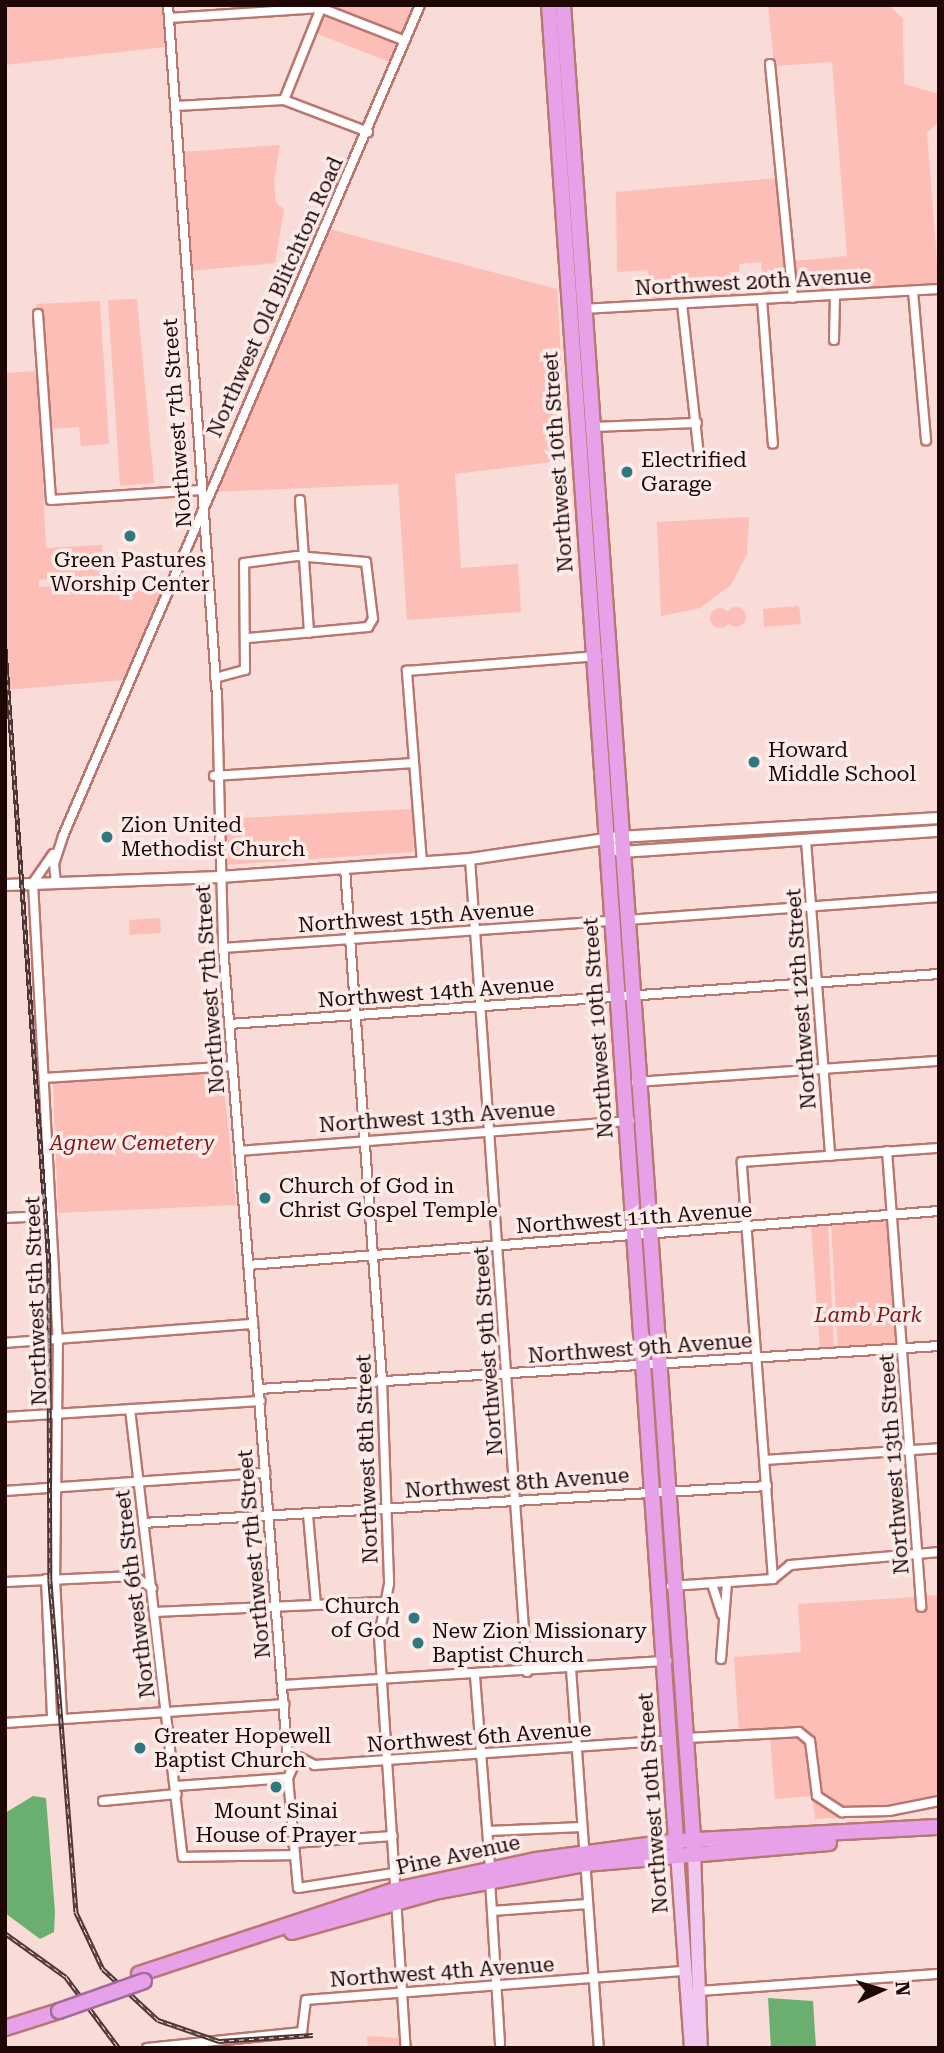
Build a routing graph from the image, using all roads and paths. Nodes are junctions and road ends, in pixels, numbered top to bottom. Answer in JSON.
{"nodes":[{"id":1,"x":168,"y":5,"type":"edge"},
{"id":2,"x":420,"y":5,"type":"edge"},
{"id":3,"x":550,"y":5,"type":"edge"},
{"id":4,"x":564,"y":5,"type":"edge"},
{"id":5,"x":321,"y":8,"type":"junction"},
{"id":6,"x":169,"y":18,"type":"junction"},
{"id":7,"x":405,"y":41,"type":"junction"},
{"id":8,"x":770,"y":64,"type":"dead end"},
{"id":9,"x":285,"y":100,"type":"junction"},
{"id":10,"x":176,"y":106,"type":"junction"},
{"id":11,"x":557,"y":121,"type":"junction"},
{"id":12,"x":368,"y":132,"type":"junction"},
{"id":13,"x":572,"y":141,"type":"junction"},
{"id":14,"x":939,"y":289,"type":"edge"},
{"id":15,"x":912,"y":291,"type":"junction"},
{"id":16,"x":835,"y":295,"type":"junction"},
{"id":17,"x":793,"y":298,"type":"junction"},
{"id":18,"x":762,"y":299,"type":"junction"},
{"id":19,"x":682,"y":304,"type":"junction"},
{"id":20,"x":576,"y":310,"type":"junction"},
{"id":21,"x":38,"y":314,"type":"dead end"},
{"id":22,"x":834,"y":340,"type":"dead end"},
{"id":23,"x":696,"y":423,"type":"junction"},
{"id":24,"x":591,"y":427,"type":"junction"},
{"id":25,"x":926,"y":440,"type":"dead end"},
{"id":26,"x":773,"y":444,"type":"dead end"},
{"id":27,"x":699,"y":455,"type":"dead end"},
{"id":28,"x":586,"y":464,"type":"junction"},
{"id":29,"x":197,"y":488,"type":"junction"},
{"id":30,"x":207,"y":494,"type":"junction"},
{"id":31,"x":300,"y":500,"type":"dead end"},
{"id":32,"x":199,"y":515,"type":"junction"},
{"id":33,"x":303,"y":560,"type":"junction"},
{"id":34,"x":309,"y":633,"type":"junction"},
{"id":35,"x":249,"y":638,"type":"junction"},
{"id":36,"x":600,"y":656,"type":"junction"},
{"id":37,"x":215,"y":678,"type":"junction"},
{"id":38,"x":414,"y":762,"type":"junction"},
{"id":39,"x":214,"y":776,"type":"junction"},
{"id":40,"x":939,"y":818,"type":"edge"},
{"id":41,"x":939,"y":831,"type":"edge"},
{"id":42,"x":63,"y":836,"type":"junction"},
{"id":43,"x":806,"y":841,"type":"junction"},
{"id":44,"x":615,"y":844,"type":"junction"},
{"id":45,"x":470,"y":859,"type":"junction"},
{"id":46,"x":422,"y":863,"type":"junction"},
{"id":47,"x":345,"y":868,"type":"junction"},
{"id":48,"x":219,"y":877,"type":"junction"},
{"id":49,"x":33,"y":883,"type":"junction"},
{"id":50,"x":56,"y":883,"type":"junction"},
{"id":51,"x":5,"y":885,"type":"edge"},
{"id":52,"x":939,"y":897,"type":"edge"},
{"id":53,"x":813,"y":906,"type":"junction"},
{"id":54,"x":618,"y":921,"type":"junction"},
{"id":55,"x":475,"y":930,"type":"junction"},
{"id":56,"x":348,"y":939,"type":"junction"},
{"id":57,"x":223,"y":948,"type":"junction"},
{"id":58,"x":939,"y":974,"type":"edge"},
{"id":59,"x":818,"y":983,"type":"junction"},
{"id":60,"x":623,"y":997,"type":"junction"},
{"id":61,"x":481,"y":1006,"type":"junction"},
{"id":62,"x":354,"y":1015,"type":"junction"},
{"id":63,"x":229,"y":1024,"type":"junction"},
{"id":64,"x":939,"y":1061,"type":"edge"},
{"id":65,"x":233,"y":1066,"type":"junction"},
{"id":66,"x":824,"y":1069,"type":"junction"},
{"id":67,"x":44,"y":1078,"type":"junction"},
{"id":68,"x":629,"y":1083,"type":"junction"},
{"id":69,"x":632,"y":1121,"type":"junction"},
{"id":70,"x":490,"y":1131,"type":"junction"},
{"id":71,"x":367,"y":1139,"type":"junction"},
{"id":72,"x":939,"y":1148,"type":"edge"},
{"id":73,"x":239,"y":1150,"type":"junction"},
{"id":74,"x":887,"y":1151,"type":"junction"},
{"id":75,"x":830,"y":1156,"type":"junction"},
{"id":76,"x":939,"y":1211,"type":"edge"},
{"id":77,"x":892,"y":1215,"type":"junction"},
{"id":78,"x":41,"y":1216,"type":"dead end"},
{"id":79,"x":5,"y":1218,"type":"edge"},
{"id":80,"x":748,"y":1228,"type":"junction"},
{"id":81,"x":640,"y":1234,"type":"junction"},
{"id":82,"x":498,"y":1246,"type":"junction"},
{"id":83,"x":374,"y":1252,"type":"junction"},
{"id":84,"x":248,"y":1265,"type":"junction"},
{"id":85,"x":253,"y":1324,"type":"junction"},
{"id":86,"x":58,"y":1338,"type":"junction"},
{"id":87,"x":5,"y":1343,"type":"edge"},
{"id":88,"x":939,"y":1346,"type":"edge"},
{"id":89,"x":903,"y":1348,"type":"junction"},
{"id":90,"x":758,"y":1358,"type":"junction"},
{"id":91,"x":649,"y":1365,"type":"junction"},
{"id":92,"x":506,"y":1373,"type":"junction"},
{"id":93,"x":382,"y":1381,"type":"junction"},
{"id":94,"x":259,"y":1389,"type":"junction"},
{"id":95,"x":260,"y":1401,"type":"junction"},
{"id":96,"x":130,"y":1409,"type":"junction"},
{"id":97,"x":58,"y":1413,"type":"junction"},
{"id":98,"x":5,"y":1418,"type":"edge"},
{"id":99,"x":939,"y":1448,"type":"edge"},
{"id":100,"x":911,"y":1450,"type":"junction"},
{"id":101,"x":765,"y":1460,"type":"junction"},
{"id":102,"x":265,"y":1473,"type":"junction"},
{"id":103,"x":139,"y":1482,"type":"junction"},
{"id":104,"x":766,"y":1486,"type":"junction"},
{"id":105,"x":54,"y":1488,"type":"junction"},
{"id":106,"x":5,"y":1491,"type":"edge"},
{"id":107,"x":658,"y":1492,"type":"junction"},
{"id":108,"x":517,"y":1499,"type":"junction"},
{"id":109,"x":386,"y":1508,"type":"junction"},
{"id":110,"x":308,"y":1515,"type":"junction"},
{"id":111,"x":269,"y":1518,"type":"junction"},
{"id":112,"x":143,"y":1523,"type":"junction"},
{"id":113,"x":939,"y":1552,"type":"edge"},
{"id":114,"x":918,"y":1553,"type":"junction"},
{"id":115,"x":773,"y":1578,"type":"junction"},
{"id":116,"x":51,"y":1579,"type":"junction"},
{"id":117,"x":5,"y":1582,"type":"edge"},
{"id":118,"x":727,"y":1583,"type":"junction"},
{"id":119,"x":712,"y":1584,"type":"junction"},
{"id":120,"x":664,"y":1586,"type":"junction"},
{"id":121,"x":152,"y":1588,"type":"junction"},
{"id":122,"x":383,"y":1602,"type":"junction"},
{"id":123,"x":316,"y":1605,"type":"junction"},
{"id":124,"x":921,"y":1606,"type":"dead end"},
{"id":125,"x":277,"y":1608,"type":"junction"},
{"id":126,"x":154,"y":1612,"type":"junction"},
{"id":127,"x":724,"y":1620,"type":"junction"},
{"id":128,"x":721,"y":1659,"type":"dead end"},
{"id":129,"x":670,"y":1661,"type":"junction"},
{"id":130,"x":571,"y":1669,"type":"junction"},
{"id":131,"x":527,"y":1672,"type":"junction"},
{"id":132,"x":475,"y":1676,"type":"junction"},
{"id":133,"x":382,"y":1682,"type":"junction"},
{"id":134,"x":282,"y":1685,"type":"junction"},
{"id":135,"x":284,"y":1704,"type":"junction"},
{"id":136,"x":167,"y":1713,"type":"junction"},
{"id":137,"x":62,"y":1718,"type":"junction"},
{"id":138,"x":52,"y":1719,"type":"junction"},
{"id":139,"x":5,"y":1723,"type":"edge"},
{"id":140,"x":686,"y":1738,"type":"junction"},
{"id":141,"x":670,"y":1741,"type":"junction"},
{"id":142,"x":577,"y":1748,"type":"junction"},
{"id":143,"x":480,"y":1755,"type":"junction"},
{"id":144,"x":294,"y":1759,"type":"junction"},
{"id":145,"x":385,"y":1761,"type":"junction"},
{"id":146,"x":288,"y":1777,"type":"junction"},
{"id":147,"x":177,"y":1790,"type":"junction"},
{"id":148,"x":103,"y":1801,"type":"dead end"},
{"id":149,"x":939,"y":1801,"type":"edge"},
{"id":150,"x":582,"y":1827,"type":"junction"},
{"id":151,"x":939,"y":1827,"type":"edge"},
{"id":152,"x":488,"y":1831,"type":"junction"},
{"id":153,"x":939,"y":1835,"type":"edge"},
{"id":154,"x":393,"y":1836,"type":"junction"},
{"id":155,"x":293,"y":1843,"type":"junction"},
{"id":156,"x":693,"y":1846,"type":"junction"},
{"id":157,"x":677,"y":1847,"type":"junction"},
{"id":158,"x":293,"y":1855,"type":"junction"},
{"id":159,"x":585,"y":1858,"type":"junction"},
{"id":160,"x":394,"y":1873,"type":"junction"},
{"id":161,"x":490,"y":1874,"type":"junction"},
{"id":162,"x":395,"y":1896,"type":"junction"},
{"id":163,"x":588,"y":1905,"type":"junction"},
{"id":164,"x":492,"y":1911,"type":"junction"},
{"id":165,"x":685,"y":1971,"type":"junction"},
{"id":166,"x":939,"y":1974,"type":"edge"},
{"id":167,"x":593,"y":1979,"type":"junction"},
{"id":168,"x":497,"y":1984,"type":"junction"},
{"id":169,"x":400,"y":1991,"type":"junction"},
{"id":170,"x":699,"y":1991,"type":"junction"},
{"id":171,"x":56,"y":2007,"type":"junction"},
{"id":172,"x":5,"y":2019,"type":"edge"},
{"id":173,"x":5,"y":2028,"type":"edge"},
{"id":174,"x":500,"y":2044,"type":"dead end"},
{"id":175,"x":147,"y":2048,"type":"edge"},
{"id":176,"x":406,"y":2048,"type":"edge"},
{"id":177,"x":599,"y":2048,"type":"edge"},
{"id":178,"x":691,"y":2048,"type":"edge"},
{"id":179,"x":701,"y":2048,"type":"edge"}],
"edges":[{"from":1,"to":6,"type":"street","name":"Northwest 7th Street"},
{"from":2,"to":7,"type":"street","name":"Northwest Old Blitchton Road"},
{"from":3,"to":11,"type":"highway","name":"Northwest 10th Street"},
{"from":4,"to":13,"type":"highway","name":"Northwest 10th Street"},
{"from":5,"to":6,"type":"street"},
{"from":5,"to":7,"type":"street"},
{"from":5,"to":9,"type":"street"},
{"from":6,"to":10,"type":"street","name":"Northwest 7th Street"},
{"from":7,"to":12,"type":"street","name":"Northwest Old Blitchton Road"},
{"from":8,"to":17,"type":"street"},
{"from":9,"to":10,"type":"street"},
{"from":9,"to":12,"type":"street"},
{"from":10,"to":29,"type":"street","name":"Northwest 7th Street"},
{"from":11,"to":13,"type":"highway"},
{"from":11,"to":20,"type":"highway","name":"Northwest 10th Street"},
{"from":12,"to":30,"type":"street","name":"Northwest Old Blitchton Road"},
{"from":13,"to":20,"type":"highway","name":"Northwest 10th Street"},
{"from":14,"to":15,"type":"street","name":"Northwest 20th Avenue"},
{"from":15,"to":16,"type":"street","name":"Northwest 20th Avenue"},
{"from":15,"to":25,"type":"street"},
{"from":16,"to":17,"type":"street","name":"Northwest 20th Avenue"},
{"from":16,"to":22,"type":"street"},
{"from":17,"to":18,"type":"street","name":"Northwest 20th Avenue"},
{"from":18,"to":19,"type":"street","name":"Northwest 20th Avenue"},
{"from":18,"to":26,"type":"street"},
{"from":19,"to":20,"type":"street","name":"Northwest 20th Avenue"},
{"from":19,"to":23,"type":"street"},
{"from":20,"to":24,"type":"highway","name":"Northwest 10th Street"},
{"from":20,"to":28,"type":"highway","name":"Northwest 10th Street"},
{"from":21,"to":29,"type":"street"},
{"from":23,"to":24,"type":"street"},
{"from":23,"to":27,"type":"street"},
{"from":24,"to":28,"type":"highway","name":"Northwest 10th Street"},
{"from":28,"to":36,"type":"highway","name":"Northwest 10th Street"},
{"from":29,"to":30,"type":"street"},
{"from":29,"to":32,"type":"street","name":"Northwest 7th Street"},
{"from":30,"to":32,"type":"street","name":"Northwest Old Blitchton Road"},
{"from":31,"to":33,"type":"street"},
{"from":32,"to":37,"type":"street","name":"Northwest 7th Street"},
{"from":32,"to":42,"type":"street","name":"Northwest Old Blitchton Road"},
{"from":33,"to":34,"type":"street"},
{"from":33,"to":34,"type":"street"},
{"from":33,"to":35,"type":"street"},
{"from":34,"to":35,"type":"street"},
{"from":35,"to":37,"type":"street"},
{"from":36,"to":38,"type":"street"},
{"from":36,"to":44,"type":"highway","name":"Northwest 10th Street"},
{"from":37,"to":39,"type":"street","name":"Northwest 7th Street"},
{"from":38,"to":39,"type":"street"},
{"from":38,"to":46,"type":"street"},
{"from":39,"to":48,"type":"street","name":"Northwest 7th Street"},
{"from":40,"to":44,"type":"main road"},
{"from":41,"to":43,"type":"main road"},
{"from":42,"to":49,"type":"street","name":"Northwest Old Blitchton Road"},
{"from":42,"to":50,"type":"street","name":"Northwest Old Blitchton Road"},
{"from":43,"to":44,"type":"main road"},
{"from":43,"to":53,"type":"street","name":"Northwest 12th Street"},
{"from":44,"to":45,"type":"main road"},
{"from":44,"to":54,"type":"highway","name":"Northwest 10th Street"},
{"from":45,"to":46,"type":"main road"},
{"from":45,"to":55,"type":"street","name":"Northwest 9th Street"},
{"from":46,"to":47,"type":"main road"},
{"from":47,"to":48,"type":"main road"},
{"from":47,"to":56,"type":"street","name":"Northwest 8th Street"},
{"from":48,"to":50,"type":"main road"},
{"from":48,"to":57,"type":"street","name":"Northwest 7th Street"},
{"from":49,"to":50,"type":"main road"},
{"from":49,"to":51,"type":"main road"},
{"from":49,"to":67,"type":"street","name":"Northwest 5th Street"},
{"from":52,"to":53,"type":"street","name":"Northwest 15th Avenue"},
{"from":53,"to":54,"type":"street","name":"Northwest 15th Avenue"},
{"from":53,"to":59,"type":"street","name":"Northwest 12th Street"},
{"from":54,"to":55,"type":"street","name":"Northwest 15th Avenue"},
{"from":54,"to":60,"type":"highway","name":"Northwest 10th Street"},
{"from":55,"to":56,"type":"street","name":"Northwest 15th Avenue"},
{"from":55,"to":61,"type":"street","name":"Northwest 9th Street"},
{"from":56,"to":57,"type":"street","name":"Northwest 15th Avenue"},
{"from":56,"to":62,"type":"street","name":"Northwest 8th Street"},
{"from":57,"to":63,"type":"street","name":"Northwest 7th Street"},
{"from":58,"to":59,"type":"street","name":"Northwest 14th Avenue"},
{"from":59,"to":60,"type":"street","name":"Northwest 14th Avenue"},
{"from":59,"to":66,"type":"street","name":"Northwest 12th Street"},
{"from":60,"to":61,"type":"street","name":"Northwest 14th Avenue"},
{"from":60,"to":68,"type":"highway","name":"Northwest 10th Street"},
{"from":61,"to":62,"type":"street","name":"Northwest 14th Avenue"},
{"from":61,"to":70,"type":"street","name":"Northwest 9th Street"},
{"from":62,"to":63,"type":"street","name":"Northwest 14th Avenue"},
{"from":62,"to":71,"type":"street","name":"Northwest 8th Street"},
{"from":63,"to":65,"type":"street","name":"Northwest 7th Street"},
{"from":64,"to":66,"type":"street"},
{"from":65,"to":67,"type":"street"},
{"from":65,"to":73,"type":"street","name":"Northwest 7th Street"},
{"from":66,"to":68,"type":"street"},
{"from":66,"to":75,"type":"street","name":"Northwest 12th Street"},
{"from":67,"to":86,"type":"street","name":"Northwest 5th Street"},
{"from":68,"to":69,"type":"highway","name":"Northwest 10th Street"},
{"from":69,"to":70,"type":"street","name":"Northwest 13th Avenue"},
{"from":69,"to":81,"type":"highway","name":"Northwest 10th Street"},
{"from":70,"to":71,"type":"street","name":"Northwest 13th Avenue"},
{"from":70,"to":82,"type":"street","name":"Northwest 9th Street"},
{"from":71,"to":73,"type":"street","name":"Northwest 13th Avenue"},
{"from":71,"to":83,"type":"street","name":"Northwest 8th Street"},
{"from":72,"to":74,"type":"street"},
{"from":73,"to":84,"type":"street","name":"Northwest 7th Street"},
{"from":74,"to":75,"type":"street"},
{"from":74,"to":77,"type":"street","name":"Northwest 13th Street"},
{"from":75,"to":80,"type":"street"},
{"from":76,"to":77,"type":"street","name":"Northwest 11th Avenue"},
{"from":77,"to":80,"type":"street","name":"Northwest 11th Avenue"},
{"from":77,"to":89,"type":"street","name":"Northwest 13th Street"},
{"from":78,"to":79,"type":"street"},
{"from":80,"to":81,"type":"street","name":"Northwest 11th Avenue"},
{"from":80,"to":90,"type":"street"},
{"from":81,"to":82,"type":"street","name":"Northwest 11th Avenue"},
{"from":81,"to":91,"type":"highway","name":"Northwest 10th Street"},
{"from":82,"to":83,"type":"street","name":"Northwest 11th Avenue"},
{"from":82,"to":92,"type":"street","name":"Northwest 9th Street"},
{"from":83,"to":84,"type":"street","name":"Northwest 11th Avenue"},
{"from":83,"to":93,"type":"street","name":"Northwest 8th Street"},
{"from":84,"to":85,"type":"street","name":"Northwest 7th Street"},
{"from":85,"to":86,"type":"street"},
{"from":85,"to":94,"type":"street","name":"Northwest 7th Street"},
{"from":86,"to":87,"type":"street"},
{"from":86,"to":97,"type":"street","name":"Northwest 5th Street"},
{"from":88,"to":89,"type":"street","name":"Northwest 9th Avenue"},
{"from":89,"to":90,"type":"street","name":"Northwest 9th Avenue"},
{"from":89,"to":100,"type":"street","name":"Northwest 13th Street"},
{"from":90,"to":91,"type":"street","name":"Northwest 9th Avenue"},
{"from":90,"to":101,"type":"street"},
{"from":91,"to":92,"type":"street","name":"Northwest 9th Avenue"},
{"from":91,"to":107,"type":"highway","name":"Northwest 10th Street"},
{"from":92,"to":93,"type":"street","name":"Northwest 9th Avenue"},
{"from":92,"to":108,"type":"street","name":"Northwest 9th Street"},
{"from":93,"to":94,"type":"street","name":"Northwest 9th Avenue"},
{"from":93,"to":109,"type":"street","name":"Northwest 8th Street"},
{"from":94,"to":95,"type":"street","name":"Northwest 7th Street"},
{"from":95,"to":96,"type":"street"},
{"from":95,"to":102,"type":"street","name":"Northwest 7th Street"},
{"from":96,"to":97,"type":"street"},
{"from":96,"to":103,"type":"street","name":"Northwest 6th Street"},
{"from":97,"to":98,"type":"street"},
{"from":97,"to":105,"type":"street","name":"Northwest 5th Street"},
{"from":99,"to":100,"type":"street"},
{"from":100,"to":101,"type":"street"},
{"from":100,"to":114,"type":"street","name":"Northwest 13th Street"},
{"from":101,"to":104,"type":"street"},
{"from":102,"to":103,"type":"street"},
{"from":102,"to":111,"type":"street","name":"Northwest 7th Street"},
{"from":103,"to":105,"type":"street"},
{"from":103,"to":112,"type":"street","name":"Northwest 6th Street"},
{"from":104,"to":107,"type":"street","name":"Northwest 8th Avenue"},
{"from":104,"to":115,"type":"street"},
{"from":105,"to":106,"type":"street"},
{"from":105,"to":116,"type":"street","name":"Northwest 5th Street"},
{"from":107,"to":108,"type":"street","name":"Northwest 8th Avenue"},
{"from":107,"to":120,"type":"highway","name":"Northwest 10th Street"},
{"from":108,"to":109,"type":"street","name":"Northwest 8th Avenue"},
{"from":108,"to":131,"type":"street","name":"Northwest 9th Street"},
{"from":109,"to":110,"type":"street","name":"Northwest 8th Avenue"},
{"from":109,"to":122,"type":"street","name":"Northwest 8th Street"},
{"from":110,"to":111,"type":"street","name":"Northwest 8th Avenue"},
{"from":110,"to":123,"type":"street"},
{"from":111,"to":112,"type":"street","name":"Northwest 8th Avenue"},
{"from":111,"to":125,"type":"street","name":"Northwest 7th Street"},
{"from":112,"to":121,"type":"street","name":"Northwest 6th Street"},
{"from":113,"to":114,"type":"street"},
{"from":114,"to":115,"type":"street"},
{"from":114,"to":124,"type":"street","name":"Northwest 13th Street"},
{"from":115,"to":118,"type":"street"},
{"from":116,"to":117,"type":"street"},
{"from":116,"to":121,"type":"street"},
{"from":116,"to":137,"type":"street","name":"Northwest 5th Street"},
{"from":116,"to":138,"type":"street","name":"Northwest 5th Street"},
{"from":118,"to":119,"type":"street"},
{"from":118,"to":127,"type":"street"},
{"from":119,"to":120,"type":"street"},
{"from":119,"to":127,"type":"street"},
{"from":120,"to":129,"type":"highway","name":"Northwest 10th Street"},
{"from":121,"to":126,"type":"street","name":"Northwest 6th Street"},
{"from":122,"to":123,"type":"street"},
{"from":122,"to":133,"type":"street","name":"Northwest 8th Street"},
{"from":123,"to":125,"type":"street"},
{"from":125,"to":126,"type":"street"},
{"from":125,"to":134,"type":"street","name":"Northwest 7th Street"},
{"from":126,"to":136,"type":"street","name":"Northwest 6th Street"},
{"from":127,"to":128,"type":"street"},
{"from":129,"to":130,"type":"street"},
{"from":129,"to":140,"type":"highway","name":"Northwest 10th Street"},
{"from":129,"to":141,"type":"highway","name":"Northwest 10th Street"},
{"from":130,"to":131,"type":"street"},
{"from":130,"to":142,"type":"street"},
{"from":131,"to":132,"type":"street"},
{"from":132,"to":133,"type":"street"},
{"from":132,"to":143,"type":"street"},
{"from":133,"to":134,"type":"street"},
{"from":133,"to":145,"type":"street","name":"Northwest 8th Street"},
{"from":134,"to":135,"type":"street","name":"Northwest 7th Street"},
{"from":135,"to":136,"type":"street"},
{"from":135,"to":144,"type":"street","name":"Northwest 7th Street"},
{"from":136,"to":137,"type":"street"},
{"from":136,"to":147,"type":"street","name":"Northwest 6th Street"},
{"from":137,"to":138,"type":"street"},
{"from":138,"to":139,"type":"street"},
{"from":140,"to":149,"type":"street"},
{"from":140,"to":156,"type":"highway","name":"Northwest 10th Street"},
{"from":141,"to":142,"type":"street","name":"Northwest 6th Avenue"},
{"from":141,"to":157,"type":"highway","name":"Northwest 10th Street"},
{"from":142,"to":143,"type":"street","name":"Northwest 6th Avenue"},
{"from":142,"to":150,"type":"street"},
{"from":143,"to":145,"type":"street","name":"Northwest 6th Avenue"},
{"from":143,"to":152,"type":"street"},
{"from":144,"to":145,"type":"street","name":"Northwest 6th Avenue"},
{"from":144,"to":146,"type":"street"},
{"from":145,"to":154,"type":"street","name":"Northwest 8th Street"},
{"from":146,"to":147,"type":"street"},
{"from":146,"to":155,"type":"street"},
{"from":147,"to":148,"type":"street"},
{"from":147,"to":158,"type":"street","name":"Northwest 6th Street"},
{"from":150,"to":152,"type":"street"},
{"from":150,"to":159,"type":"street"},
{"from":151,"to":156,"type":"highway","name":"Pine Avenue"},
{"from":152,"to":161,"type":"street"},
{"from":153,"to":156,"type":"highway","name":"Pine Avenue"},
{"from":154,"to":155,"type":"street"},
{"from":154,"to":160,"type":"street","name":"Northwest 8th Street"},
{"from":155,"to":158,"type":"street"},
{"from":156,"to":157,"type":"highway","name":"Pine Avenue"},
{"from":156,"to":170,"type":"main road"},
{"from":157,"to":159,"type":"highway","name":"Pine Avenue"},
{"from":157,"to":165,"type":"main road","name":"Northwest 10th Street"},
{"from":158,"to":160,"type":"street"},
{"from":159,"to":161,"type":"highway","name":"Pine Avenue"},
{"from":159,"to":163,"type":"street"},
{"from":160,"to":162,"type":"street","name":"Northwest 8th Street"},
{"from":161,"to":162,"type":"highway","name":"Pine Avenue"},
{"from":161,"to":164,"type":"street"},
{"from":162,"to":169,"type":"street","name":"Northwest 8th Street"},
{"from":162,"to":171,"type":"highway","name":"Pine Avenue","bridge":true},
{"from":163,"to":164,"type":"street"},
{"from":163,"to":167,"type":"street"},
{"from":164,"to":168,"type":"street"},
{"from":165,"to":167,"type":"street","name":"Northwest 4th Avenue"},
{"from":165,"to":178,"type":"main road","name":"Northwest 10th Street"},
{"from":166,"to":170,"type":"street"},
{"from":167,"to":168,"type":"street","name":"Northwest 4th Avenue"},
{"from":167,"to":177,"type":"street"},
{"from":168,"to":169,"type":"street","name":"Northwest 4th Avenue"},
{"from":168,"to":174,"type":"street"},
{"from":169,"to":175,"type":"street","name":"Northwest 4th Avenue"},
{"from":169,"to":176,"type":"street","name":"Northwest 8th Street"},
{"from":170,"to":179,"type":"main road"},
{"from":171,"to":172,"type":"highway","name":"Pine Avenue"},
{"from":171,"to":173,"type":"highway","name":"Pine Avenue"}]}
